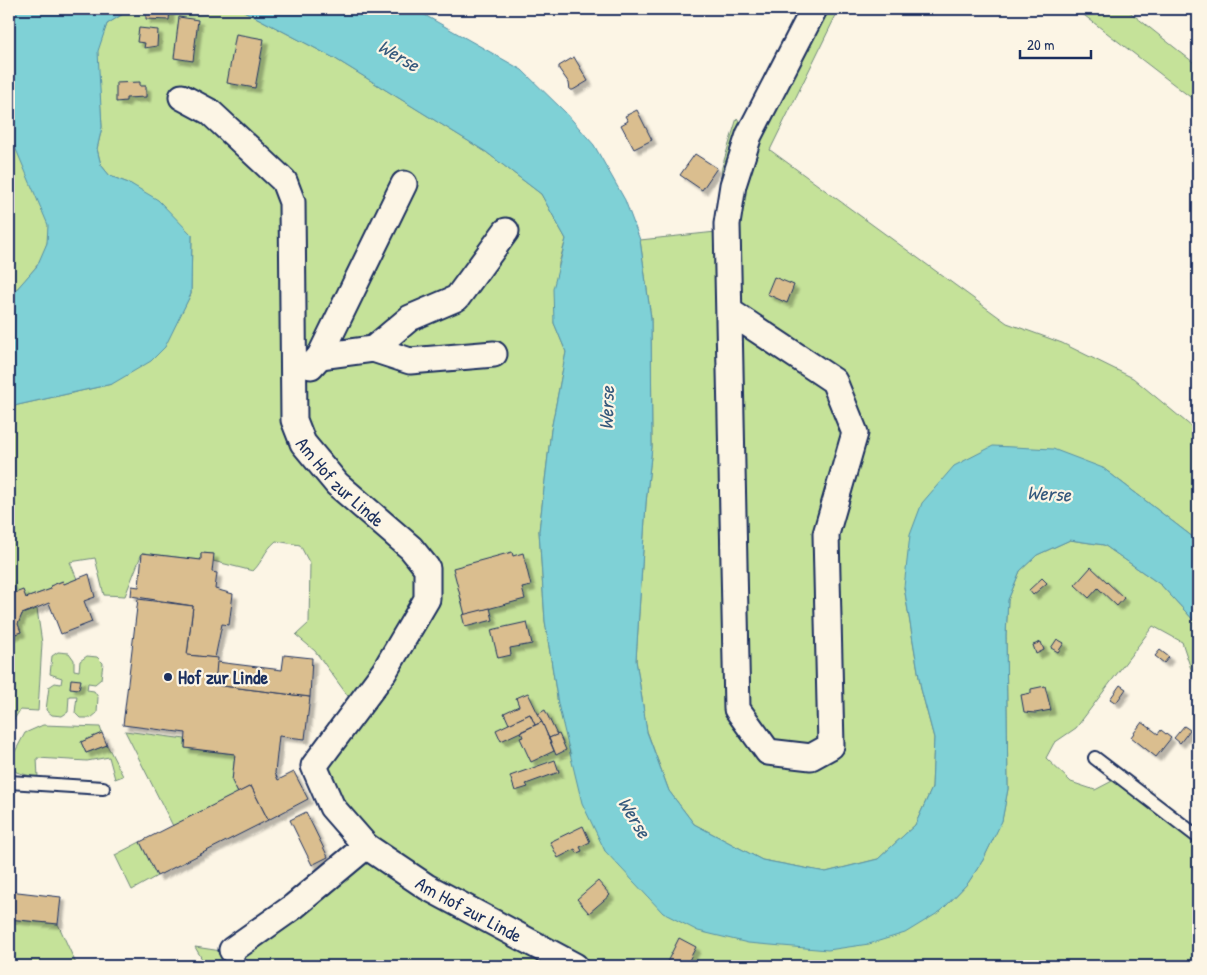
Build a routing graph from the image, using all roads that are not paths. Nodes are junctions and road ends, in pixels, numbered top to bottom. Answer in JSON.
{"nodes":[{"id":1,"x":814,"y":9,"type":"edge"},
{"id":2,"x":182,"y":97,"type":"dead end"},
{"id":3,"x":404,"y":184,"type":"dead end"},
{"id":4,"x":506,"y":231,"type":"dead end"},
{"id":5,"x":728,"y":310,"type":"junction"},
{"id":6,"x":373,"y":349,"type":"junction"},
{"id":7,"x":494,"y":354,"type":"dead end"},
{"id":8,"x":320,"y":356,"type":"junction"},
{"id":9,"x":294,"y":384,"type":"junction"},
{"id":10,"x":1095,"y":758,"type":"dead end"},
{"id":11,"x":9,"y":782,"type":"edge"},
{"id":12,"x":102,"y":788,"type":"dead end"},
{"id":13,"x":1198,"y":837,"type":"edge"},
{"id":14,"x":366,"y":846,"type":"junction"},
{"id":15,"x":237,"y":958,"type":"edge"},
{"id":16,"x":575,"y":966,"type":"edge"}],
"edges":[{"from":1,"to":5,"type":"street"},
{"from":2,"to":9,"type":"street","name":"Am Hof zur Linde"},
{"from":3,"to":8,"type":"street"},
{"from":4,"to":6,"type":"street"},
{"from":5,"to":5,"type":"street"},
{"from":6,"to":7,"type":"street"},
{"from":6,"to":8,"type":"street"},
{"from":8,"to":9,"type":"street"},
{"from":9,"to":14,"type":"street","name":"Am Hof zur Linde"},
{"from":10,"to":13,"type":"lane"},
{"from":11,"to":12,"type":"lane"},
{"from":14,"to":15,"type":"street"},
{"from":14,"to":16,"type":"street","name":"Am Hof zur Linde"}]}
